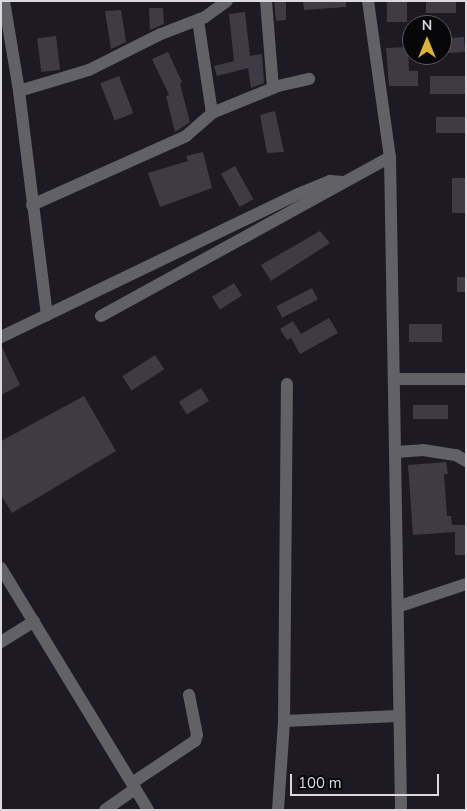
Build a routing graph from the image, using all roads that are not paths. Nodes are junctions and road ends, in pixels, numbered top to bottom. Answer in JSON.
{"nodes":[{"id":1,"x":4,"y":1,"type":"edge"},
{"id":2,"x":227,"y":1,"type":"edge"},
{"id":3,"x":266,"y":1,"type":"edge"},
{"id":4,"x":368,"y":1,"type":"edge"},
{"id":5,"x":198,"y":20,"type":"junction"},
{"id":6,"x":309,"y":79,"type":"dead end"},
{"id":7,"x":273,"y":88,"type":"junction"},
{"id":8,"x":19,"y":91,"type":"junction"},
{"id":9,"x":212,"y":113,"type":"junction"},
{"id":10,"x":390,"y":157,"type":"junction"},
{"id":11,"x":343,"y":182,"type":"junction"},
{"id":12,"x":32,"y":205,"type":"junction"},
{"id":13,"x":47,"y":315,"type":"junction"},
{"id":14,"x":101,"y":316,"type":"dead end"},
{"id":15,"x":1,"y":337,"type":"edge"},
{"id":16,"x":466,"y":379,"type":"edge"},
{"id":17,"x":396,"y":380,"type":"junction"},
{"id":18,"x":287,"y":384,"type":"dead end"},
{"id":19,"x":396,"y":452,"type":"junction"},
{"id":20,"x":466,"y":461,"type":"edge"},
{"id":21,"x":1,"y":568,"type":"edge"},
{"id":22,"x":466,"y":584,"type":"edge"},
{"id":23,"x":400,"y":606,"type":"junction"},
{"id":24,"x":34,"y":621,"type":"junction"},
{"id":25,"x":1,"y":642,"type":"edge"},
{"id":26,"x":188,"y":694,"type":"dead end"},
{"id":27,"x":398,"y":716,"type":"junction"},
{"id":28,"x":284,"y":721,"type":"junction"},
{"id":29,"x":134,"y":786,"type":"junction"},
{"id":30,"x":105,"y":810,"type":"edge"},
{"id":31,"x":148,"y":810,"type":"edge"},
{"id":32,"x":278,"y":810,"type":"edge"},
{"id":33,"x":401,"y":810,"type":"edge"}],
"edges":[{"from":1,"to":8,"type":"street"},
{"from":2,"to":5,"type":"street"},
{"from":3,"to":7,"type":"street"},
{"from":4,"to":10,"type":"street"},
{"from":5,"to":8,"type":"street"},
{"from":5,"to":9,"type":"street"},
{"from":6,"to":7,"type":"street"},
{"from":7,"to":9,"type":"street"},
{"from":8,"to":12,"type":"street"},
{"from":9,"to":12,"type":"street"},
{"from":10,"to":11,"type":"street"},
{"from":10,"to":17,"type":"street"},
{"from":11,"to":13,"type":"street"},
{"from":11,"to":14,"type":"street"},
{"from":12,"to":13,"type":"street"},
{"from":13,"to":15,"type":"street"},
{"from":16,"to":17,"type":"street"},
{"from":17,"to":19,"type":"street"},
{"from":18,"to":28,"type":"street"},
{"from":19,"to":20,"type":"street"},
{"from":19,"to":23,"type":"street"},
{"from":21,"to":24,"type":"street"},
{"from":22,"to":23,"type":"street"},
{"from":23,"to":27,"type":"street"},
{"from":24,"to":25,"type":"street"},
{"from":24,"to":29,"type":"street"},
{"from":26,"to":29,"type":"street"},
{"from":27,"to":28,"type":"street"},
{"from":27,"to":33,"type":"street"},
{"from":28,"to":32,"type":"street"},
{"from":29,"to":30,"type":"street"},
{"from":29,"to":31,"type":"street"}]}
